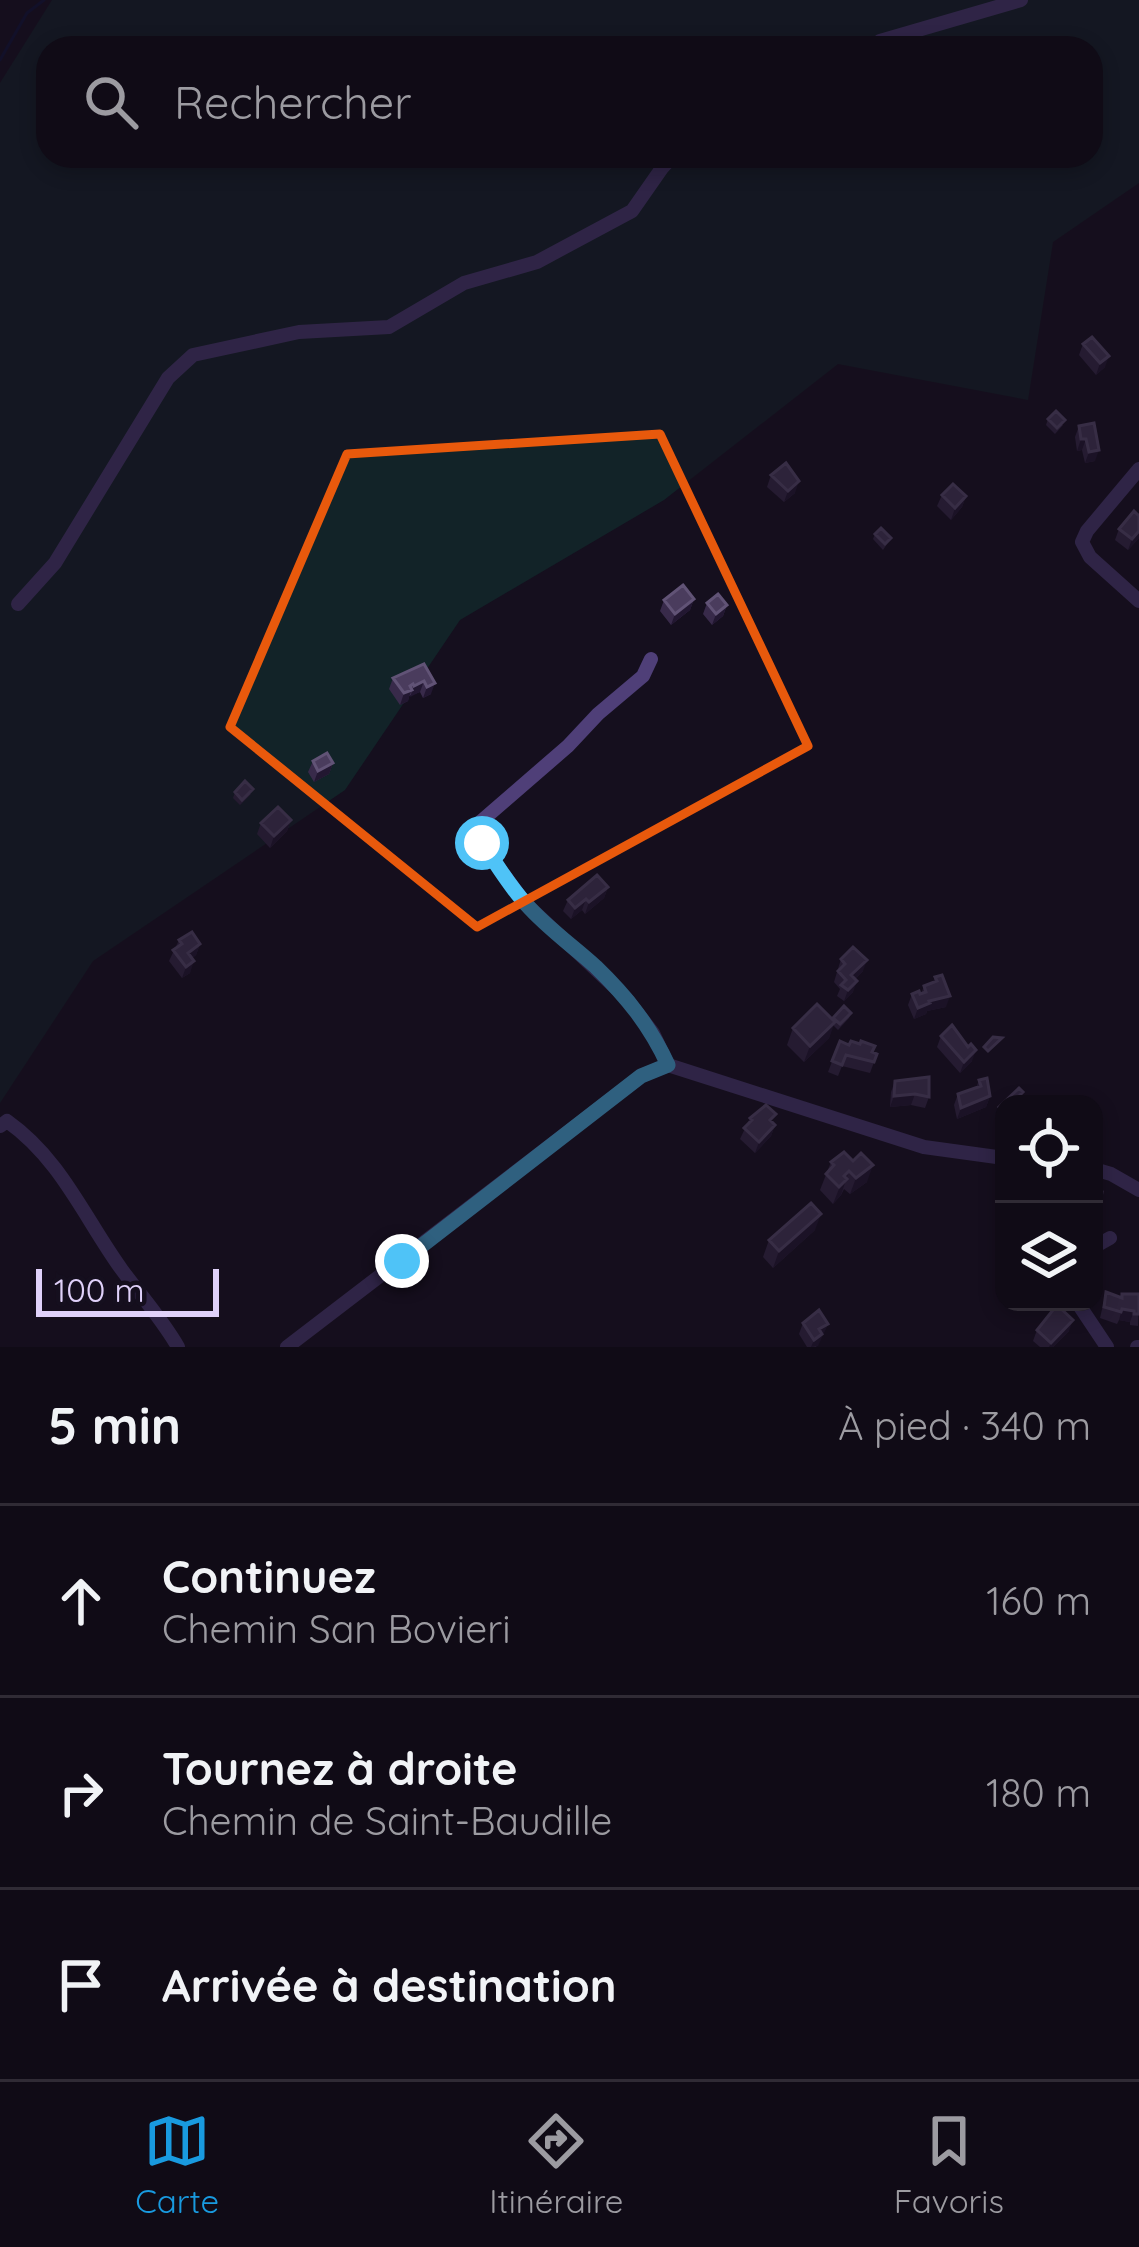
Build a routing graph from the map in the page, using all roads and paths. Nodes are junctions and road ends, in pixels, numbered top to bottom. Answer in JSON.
{"nodes":[{"id":1,"x":1021,"y":0,"type":"edge"},
{"id":2,"x":897,"y":36,"type":"edge"},
{"id":3,"x":662,"y":168,"type":"edge"},
{"id":4,"x":1139,"y":470,"type":"edge"},
{"id":5,"x":1139,"y":601,"type":"edge"},
{"id":6,"x":18,"y":604,"type":"dead end"},
{"id":7,"x":652,"y":659,"type":"dead end"},
{"id":8,"x":668,"y":1065,"type":"junction"},
{"id":9,"x":0,"y":1126,"type":"edge"},
{"id":10,"x":995,"y":1157,"type":"edge"},
{"id":11,"x":1103,"y":1172,"type":"edge"},
{"id":12,"x":1139,"y":1190,"type":"edge"},
{"id":13,"x":1110,"y":1238,"type":"dead end"},
{"id":14,"x":1103,"y":1242,"type":"edge"},
{"id":15,"x":1083,"y":1311,"type":"edge"},
{"id":16,"x":178,"y":1347,"type":"edge"},
{"id":17,"x":286,"y":1347,"type":"edge"},
{"id":18,"x":1107,"y":1347,"type":"edge"}],
"edges":[{"from":1,"to":2,"type":"street"},
{"from":3,"to":6,"type":"street"},
{"from":4,"to":5,"type":"street"},
{"from":7,"to":8,"type":"street"},
{"from":8,"to":10,"type":"street"},
{"from":8,"to":17,"type":"street"},
{"from":9,"to":16,"type":"street"},
{"from":11,"to":12,"type":"street"},
{"from":13,"to":14,"type":"street"},
{"from":15,"to":18,"type":"street"}]}
